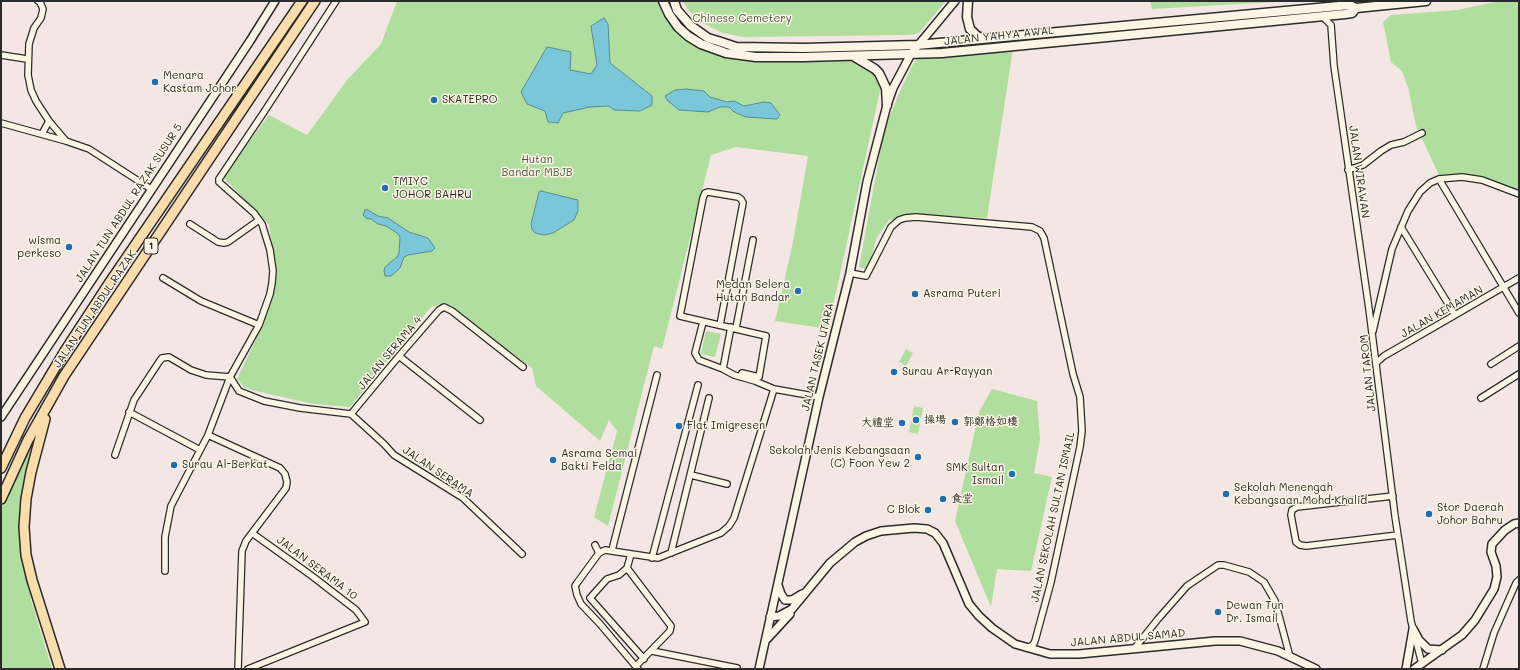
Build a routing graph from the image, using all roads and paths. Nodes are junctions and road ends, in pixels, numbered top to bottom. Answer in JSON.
{"nodes":[{"id":1,"x":274,"y":1,"type":"edge"},
{"id":2,"x":302,"y":1,"type":"edge"},
{"id":3,"x":315,"y":1,"type":"edge"},
{"id":4,"x":336,"y":1,"type":"edge"},
{"id":5,"x":663,"y":1,"type":"edge"},
{"id":6,"x":674,"y":1,"type":"edge"},
{"id":7,"x":955,"y":1,"type":"edge"},
{"id":8,"x":968,"y":1,"type":"edge"},
{"id":9,"x":1426,"y":1,"type":"edge"},
{"id":10,"x":39,"y":2,"type":"edge"},
{"id":11,"x":1326,"y":4,"type":"edge"},
{"id":12,"x":1356,"y":8,"type":"junction"},
{"id":13,"x":1340,"y":15,"type":"junction"},
{"id":14,"x":1322,"y":16,"type":"junction"},
{"id":15,"x":1330,"y":25,"type":"junction"},
{"id":16,"x":986,"y":39,"type":"junction"},
{"id":17,"x":917,"y":45,"type":"junction"},
{"id":18,"x":910,"y":54,"type":"junction"},
{"id":19,"x":1,"y":55,"type":"edge"},
{"id":20,"x":854,"y":56,"type":"junction"},
{"id":21,"x":27,"y":59,"type":"junction"},
{"id":22,"x":887,"y":105,"type":"junction"},
{"id":23,"x":49,"y":122,"type":"junction"},
{"id":24,"x":1,"y":123,"type":"edge"},
{"id":25,"x":1422,"y":133,"type":"dead end"},
{"id":26,"x":42,"y":134,"type":"junction"},
{"id":27,"x":66,"y":141,"type":"junction"},
{"id":28,"x":1348,"y":170,"type":"junction"},
{"id":29,"x":1439,"y":179,"type":"junction"},
{"id":30,"x":151,"y":189,"type":"junction"},
{"id":31,"x":1519,"y":194,"type":"edge"},
{"id":32,"x":259,"y":220,"type":"junction"},
{"id":33,"x":190,"y":224,"type":"dead end"},
{"id":34,"x":1401,"y":227,"type":"junction"},
{"id":35,"x":753,"y":240,"type":"dead end"},
{"id":36,"x":850,"y":273,"type":"junction"},
{"id":37,"x":162,"y":278,"type":"dead end"},
{"id":38,"x":1519,"y":278,"type":"edge"},
{"id":39,"x":728,"y":283,"type":"junction"},
{"id":40,"x":744,"y":286,"type":"junction"},
{"id":41,"x":1503,"y":288,"type":"junction"},
{"id":42,"x":1380,"y":304,"type":"junction"},
{"id":43,"x":1369,"y":309,"type":"junction"},
{"id":44,"x":1519,"y":313,"type":"edge"},
{"id":45,"x":1455,"y":315,"type":"junction"},
{"id":46,"x":703,"y":322,"type":"junction"},
{"id":47,"x":259,"y":325,"type":"junction"},
{"id":48,"x":720,"y":325,"type":"junction"},
{"id":49,"x":734,"y":327,"type":"junction"},
{"id":50,"x":1372,"y":334,"type":"junction"},
{"id":51,"x":1519,"y":346,"type":"edge"},
{"id":52,"x":399,"y":356,"type":"junction"},
{"id":53,"x":1376,"y":363,"type":"junction"},
{"id":54,"x":1491,"y":364,"type":"dead end"},
{"id":55,"x":523,"y":367,"type":"dead end"},
{"id":56,"x":722,"y":368,"type":"junction"},
{"id":57,"x":1519,"y":374,"type":"edge"},
{"id":58,"x":657,"y":375,"type":"dead end"},
{"id":59,"x":64,"y":376,"type":"junction"},
{"id":60,"x":230,"y":377,"type":"junction"},
{"id":61,"x":741,"y":377,"type":"junction"},
{"id":62,"x":698,"y":386,"type":"dead end"},
{"id":63,"x":774,"y":389,"type":"junction"},
{"id":64,"x":820,"y":397,"type":"junction"},
{"id":65,"x":709,"y":398,"type":"dead end"},
{"id":66,"x":1481,"y":398,"type":"dead end"},
{"id":67,"x":129,"y":412,"type":"junction"},
{"id":68,"x":351,"y":414,"type":"junction"},
{"id":69,"x":1,"y":417,"type":"edge"},
{"id":70,"x":480,"y":420,"type":"dead end"},
{"id":71,"x":208,"y":435,"type":"junction"},
{"id":72,"x":200,"y":450,"type":"junction"},
{"id":73,"x":115,"y":455,"type":"dead end"},
{"id":74,"x":1,"y":468,"type":"edge"},
{"id":75,"x":691,"y":475,"type":"junction"},
{"id":76,"x":727,"y":484,"type":"dead end"},
{"id":77,"x":1393,"y":496,"type":"junction"},
{"id":78,"x":1,"y":499,"type":"edge"},
{"id":79,"x":1519,"y":523,"type":"edge"},
{"id":80,"x":252,"y":533,"type":"junction"},
{"id":81,"x":1398,"y":535,"type":"junction"},
{"id":82,"x":595,"y":545,"type":"dead end"},
{"id":83,"x":612,"y":550,"type":"junction"},
{"id":84,"x":671,"y":553,"type":"junction"},
{"id":85,"x":522,"y":554,"type":"dead end"},
{"id":86,"x":599,"y":554,"type":"junction"},
{"id":87,"x":631,"y":556,"type":"junction"},
{"id":88,"x":652,"y":558,"type":"junction"},
{"id":89,"x":627,"y":568,"type":"junction"},
{"id":90,"x":165,"y":571,"type":"dead end"},
{"id":91,"x":1519,"y":580,"type":"edge"},
{"id":92,"x":778,"y":585,"type":"junction"},
{"id":93,"x":806,"y":591,"type":"junction"},
{"id":94,"x":798,"y":601,"type":"junction"},
{"id":95,"x":770,"y":617,"type":"junction"},
{"id":96,"x":1413,"y":629,"type":"junction"},
{"id":97,"x":765,"y":641,"type":"junction"},
{"id":98,"x":1027,"y":648,"type":"junction"},
{"id":99,"x":1134,"y":649,"type":"junction"},
{"id":100,"x":1442,"y":650,"type":"junction"},
{"id":101,"x":652,"y":651,"type":"junction"},
{"id":102,"x":1290,"y":657,"type":"junction"},
{"id":103,"x":639,"y":664,"type":"edge"},
{"id":104,"x":1422,"y":664,"type":"junction"},
{"id":105,"x":737,"y":668,"type":"dead end"},
{"id":106,"x":60,"y":669,"type":"edge"},
{"id":107,"x":238,"y":669,"type":"edge"},
{"id":108,"x":248,"y":669,"type":"edge"},
{"id":109,"x":759,"y":669,"type":"edge"},
{"id":110,"x":1316,"y":669,"type":"edge"},
{"id":111,"x":1406,"y":669,"type":"edge"},
{"id":112,"x":1414,"y":669,"type":"edge"},
{"id":113,"x":1483,"y":669,"type":"edge"}],
"edges":[{"from":1,"to":30,"type":"street","name":"JALAN TUN ABDUL RAZAK SUSUR 5"},
{"from":2,"to":74,"type":"highway","name":"JALAN TUN ABDUL RAZAK","number":"1"},
{"from":3,"to":59,"type":"highway","name":"JALAN TUN ABDUL RAZAK","number":"1"},
{"from":4,"to":32,"type":"street"},
{"from":5,"to":20,"type":"main road","name":"JALAN YAHYA AWAL"},
{"from":6,"to":17,"type":"main road","name":"JALAN YAHYA AWAL"},
{"from":7,"to":17,"type":"street","name":"JALAN TASEK UTARA"},
{"from":8,"to":16,"type":"main road"},
{"from":9,"to":12,"type":"main road","name":"JALAN YAHYA AWAL"},
{"from":10,"to":21,"type":"street"},
{"from":11,"to":12,"type":"main road","name":"JALAN YAHYA AWAL"},
{"from":11,"to":16,"type":"main road","name":"JALAN YAHYA AWAL"},
{"from":12,"to":13,"type":"main road","name":"JALAN YAHYA AWAL"},
{"from":13,"to":14,"type":"main road","name":"JALAN YAHYA AWAL"},
{"from":13,"to":15,"type":"street"},
{"from":14,"to":15,"type":"street"},
{"from":14,"to":18,"type":"main road","name":"JALAN YAHYA AWAL"},
{"from":15,"to":28,"type":"street","name":"JALAN WIRAWAN"},
{"from":16,"to":17,"type":"main road","name":"JALAN YAHYA AWAL"},
{"from":17,"to":18,"type":"street","name":"JALAN TASEK UTARA"},
{"from":18,"to":20,"type":"main road","name":"JALAN YAHYA AWAL"},
{"from":18,"to":22,"type":"street","name":"JALAN TASEK UTARA"},
{"from":19,"to":21,"type":"street"},
{"from":20,"to":22,"type":"main road"},
{"from":21,"to":23,"type":"street"},
{"from":22,"to":36,"type":"street","name":"JALAN TASEK UTARA"},
{"from":23,"to":26,"type":"street"},
{"from":23,"to":27,"type":"street"},
{"from":24,"to":26,"type":"street"},
{"from":25,"to":28,"type":"street"},
{"from":26,"to":27,"type":"street"},
{"from":27,"to":30,"type":"street"},
{"from":28,"to":43,"type":"street","name":"JALAN WIRAWAN"},
{"from":29,"to":31,"type":"street","name":"JALAN TAROM"},
{"from":29,"to":34,"type":"street","name":"JALAN TAROM"},
{"from":29,"to":41,"type":"street"},
{"from":30,"to":69,"type":"street","name":"JALAN TUN ABDUL RAZAK SUSUR 5"},
{"from":32,"to":33,"type":"street"},
{"from":32,"to":47,"type":"street"},
{"from":34,"to":42,"type":"street","name":"JALAN TAROM"},
{"from":34,"to":45,"type":"street"},
{"from":35,"to":40,"type":"street"},
{"from":36,"to":64,"type":"street","name":"JALAN TASEK UTARA"},
{"from":36,"to":98,"type":"street","name":"JALAN SEKOLAH SULTAN ISMAIL"},
{"from":37,"to":47,"type":"street"},
{"from":38,"to":41,"type":"street","name":"JALAN KEMAMAN"},
{"from":39,"to":40,"type":"street"},
{"from":39,"to":46,"type":"street"},
{"from":39,"to":48,"type":"street"},
{"from":40,"to":49,"type":"street"},
{"from":41,"to":44,"type":"street"},
{"from":41,"to":45,"type":"street","name":"JALAN KEMAMAN"},
{"from":42,"to":43,"type":"street"},
{"from":42,"to":50,"type":"street","name":"JALAN TAROM"},
{"from":43,"to":50,"type":"street","name":"JALAN WIRAWAN"},
{"from":45,"to":53,"type":"street","name":"JALAN KEMAMAN"},
{"from":46,"to":48,"type":"street"},
{"from":46,"to":56,"type":"street"},
{"from":47,"to":60,"type":"street"},
{"from":48,"to":49,"type":"street"},
{"from":49,"to":56,"type":"street"},
{"from":49,"to":61,"type":"street"},
{"from":50,"to":53,"type":"street","name":"JALAN TAROM"},
{"from":51,"to":54,"type":"street"},
{"from":52,"to":55,"type":"street","name":"JALAN SERAMA 4"},
{"from":52,"to":68,"type":"street","name":"JALAN SERAMA 4"},
{"from":52,"to":70,"type":"street"},
{"from":53,"to":77,"type":"street","name":"JALAN TAROM"},
{"from":56,"to":61,"type":"street"},
{"from":57,"to":66,"type":"street"},
{"from":58,"to":83,"type":"street"},
{"from":59,"to":78,"type":"highway","name":"JALAN TUN ABDUL RAZAK","number":"1"},
{"from":59,"to":106,"type":"highway"},
{"from":60,"to":67,"type":"street"},
{"from":60,"to":68,"type":"street"},
{"from":60,"to":71,"type":"street"},
{"from":61,"to":63,"type":"street"},
{"from":62,"to":88,"type":"street"},
{"from":63,"to":64,"type":"street"},
{"from":63,"to":84,"type":"street"},
{"from":64,"to":92,"type":"street","name":"JALAN TASEK UTARA"},
{"from":65,"to":75,"type":"street"},
{"from":67,"to":72,"type":"street"},
{"from":67,"to":73,"type":"street"},
{"from":68,"to":85,"type":"street","name":"JALAN SERAMA"},
{"from":71,"to":72,"type":"street"},
{"from":71,"to":80,"type":"street"},
{"from":72,"to":90,"type":"street"},
{"from":75,"to":76,"type":"street"},
{"from":75,"to":84,"type":"street"},
{"from":77,"to":81,"type":"street","name":"JALAN TAROM"},
{"from":77,"to":81,"type":"street"},
{"from":79,"to":100,"type":"street"},
{"from":80,"to":107,"type":"street"},
{"from":80,"to":108,"type":"street","name":"JALAN SERAMA 10"},
{"from":81,"to":96,"type":"street","name":"JALAN TAROM"},
{"from":82,"to":86,"type":"street"},
{"from":83,"to":86,"type":"street"},
{"from":83,"to":87,"type":"street"},
{"from":84,"to":88,"type":"street"},
{"from":86,"to":103,"type":"street"},
{"from":87,"to":88,"type":"street"},
{"from":87,"to":89,"type":"street"},
{"from":89,"to":101,"type":"street"},
{"from":89,"to":103,"type":"street"},
{"from":91,"to":113,"type":"street"},
{"from":92,"to":93,"type":"street"},
{"from":92,"to":95,"type":"street","name":"JALAN TASEK UTARA"},
{"from":93,"to":94,"type":"street","name":"JALAN ABDUL SAMAD"},
{"from":93,"to":98,"type":"street","name":"JALAN ABDUL SAMAD"},
{"from":94,"to":95,"type":"street","name":"JALAN ABDUL SAMAD"},
{"from":94,"to":97,"type":"street"},
{"from":95,"to":97,"type":"street","name":"JALAN TASEK UTARA"},
{"from":96,"to":100,"type":"street"},
{"from":96,"to":104,"type":"street","name":"JALAN TAROM"},
{"from":96,"to":111,"type":"street"},
{"from":97,"to":109,"type":"street","name":"JALAN TASEK UTARA"},
{"from":98,"to":99,"type":"street","name":"JALAN ABDUL SAMAD"},
{"from":99,"to":102,"type":"street","name":"JALAN ABDUL SAMAD"},
{"from":99,"to":102,"type":"street"},
{"from":100,"to":104,"type":"street"},
{"from":101,"to":103,"type":"street"},
{"from":101,"to":105,"type":"street"},
{"from":102,"to":110,"type":"street","name":"JALAN ABDUL SAMAD"},
{"from":104,"to":112,"type":"street"}]}
